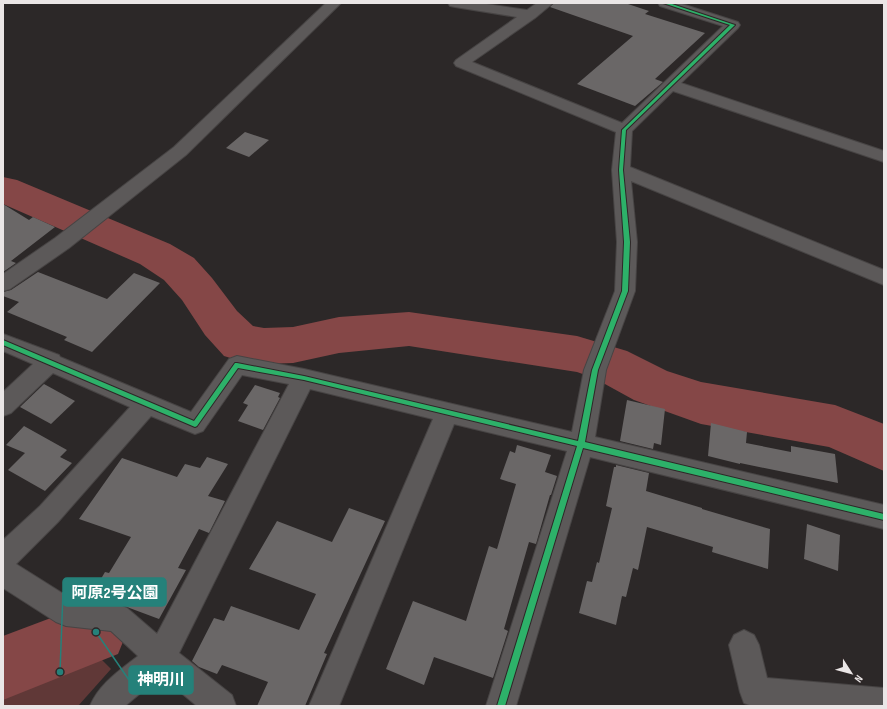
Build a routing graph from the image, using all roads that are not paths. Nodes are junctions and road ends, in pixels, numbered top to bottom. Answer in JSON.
{"nodes":[{"id":1,"x":334,"y":3,"type":"edge"},
{"id":2,"x":456,"y":3,"type":"edge"},
{"id":3,"x":546,"y":3,"type":"edge"},
{"id":4,"x":666,"y":3,"type":"edge"},
{"id":5,"x":530,"y":15,"type":"junction"},
{"id":6,"x":671,"y":85,"type":"junction"},
{"id":7,"x":624,"y":130,"type":"junction"},
{"id":8,"x":884,"y":157,"type":"edge"},
{"id":9,"x":621,"y":170,"type":"junction"},
{"id":10,"x":884,"y":278,"type":"edge"},
{"id":11,"x":3,"y":284,"type":"edge"},
{"id":12,"x":3,"y":342,"type":"edge"},
{"id":13,"x":51,"y":361,"type":"junction"},
{"id":14,"x":304,"y":378,"type":"junction"},
{"id":15,"x":148,"y":404,"type":"junction"},
{"id":16,"x":3,"y":406,"type":"edge"},
{"id":17,"x":447,"y":413,"type":"junction"},
{"id":18,"x":581,"y":445,"type":"junction"},
{"id":19,"x":884,"y":517,"type":"edge"},
{"id":20,"x":3,"y":558,"type":"edge"},
{"id":21,"x":3,"y":572,"type":"edge"},
{"id":22,"x":744,"y":645,"type":"dead end"},
{"id":23,"x":161,"y":657,"type":"junction"},
{"id":24,"x":884,"y":703,"type":"edge"},
{"id":25,"x":105,"y":706,"type":"edge"},
{"id":26,"x":221,"y":706,"type":"edge"},
{"id":27,"x":324,"y":706,"type":"edge"},
{"id":28,"x":501,"y":706,"type":"edge"}],
"edges":[{"from":1,"to":11,"type":"street"},
{"from":2,"to":5,"type":"street"},
{"from":3,"to":5,"type":"street"},
{"from":4,"to":6,"type":"street"},
{"from":5,"to":7,"type":"street"},
{"from":6,"to":7,"type":"street"},
{"from":6,"to":8,"type":"street"},
{"from":7,"to":9,"type":"street"},
{"from":9,"to":10,"type":"street"},
{"from":9,"to":18,"type":"street"},
{"from":12,"to":13,"type":"street"},
{"from":13,"to":15,"type":"street"},
{"from":13,"to":16,"type":"street"},
{"from":14,"to":15,"type":"street"},
{"from":14,"to":17,"type":"street"},
{"from":14,"to":23,"type":"street"},
{"from":15,"to":20,"type":"street"},
{"from":17,"to":18,"type":"street"},
{"from":17,"to":27,"type":"street"},
{"from":18,"to":19,"type":"street"},
{"from":18,"to":28,"type":"street"},
{"from":21,"to":23,"type":"street"},
{"from":22,"to":24,"type":"street"},
{"from":23,"to":25,"type":"street"},
{"from":23,"to":26,"type":"street"}]}
